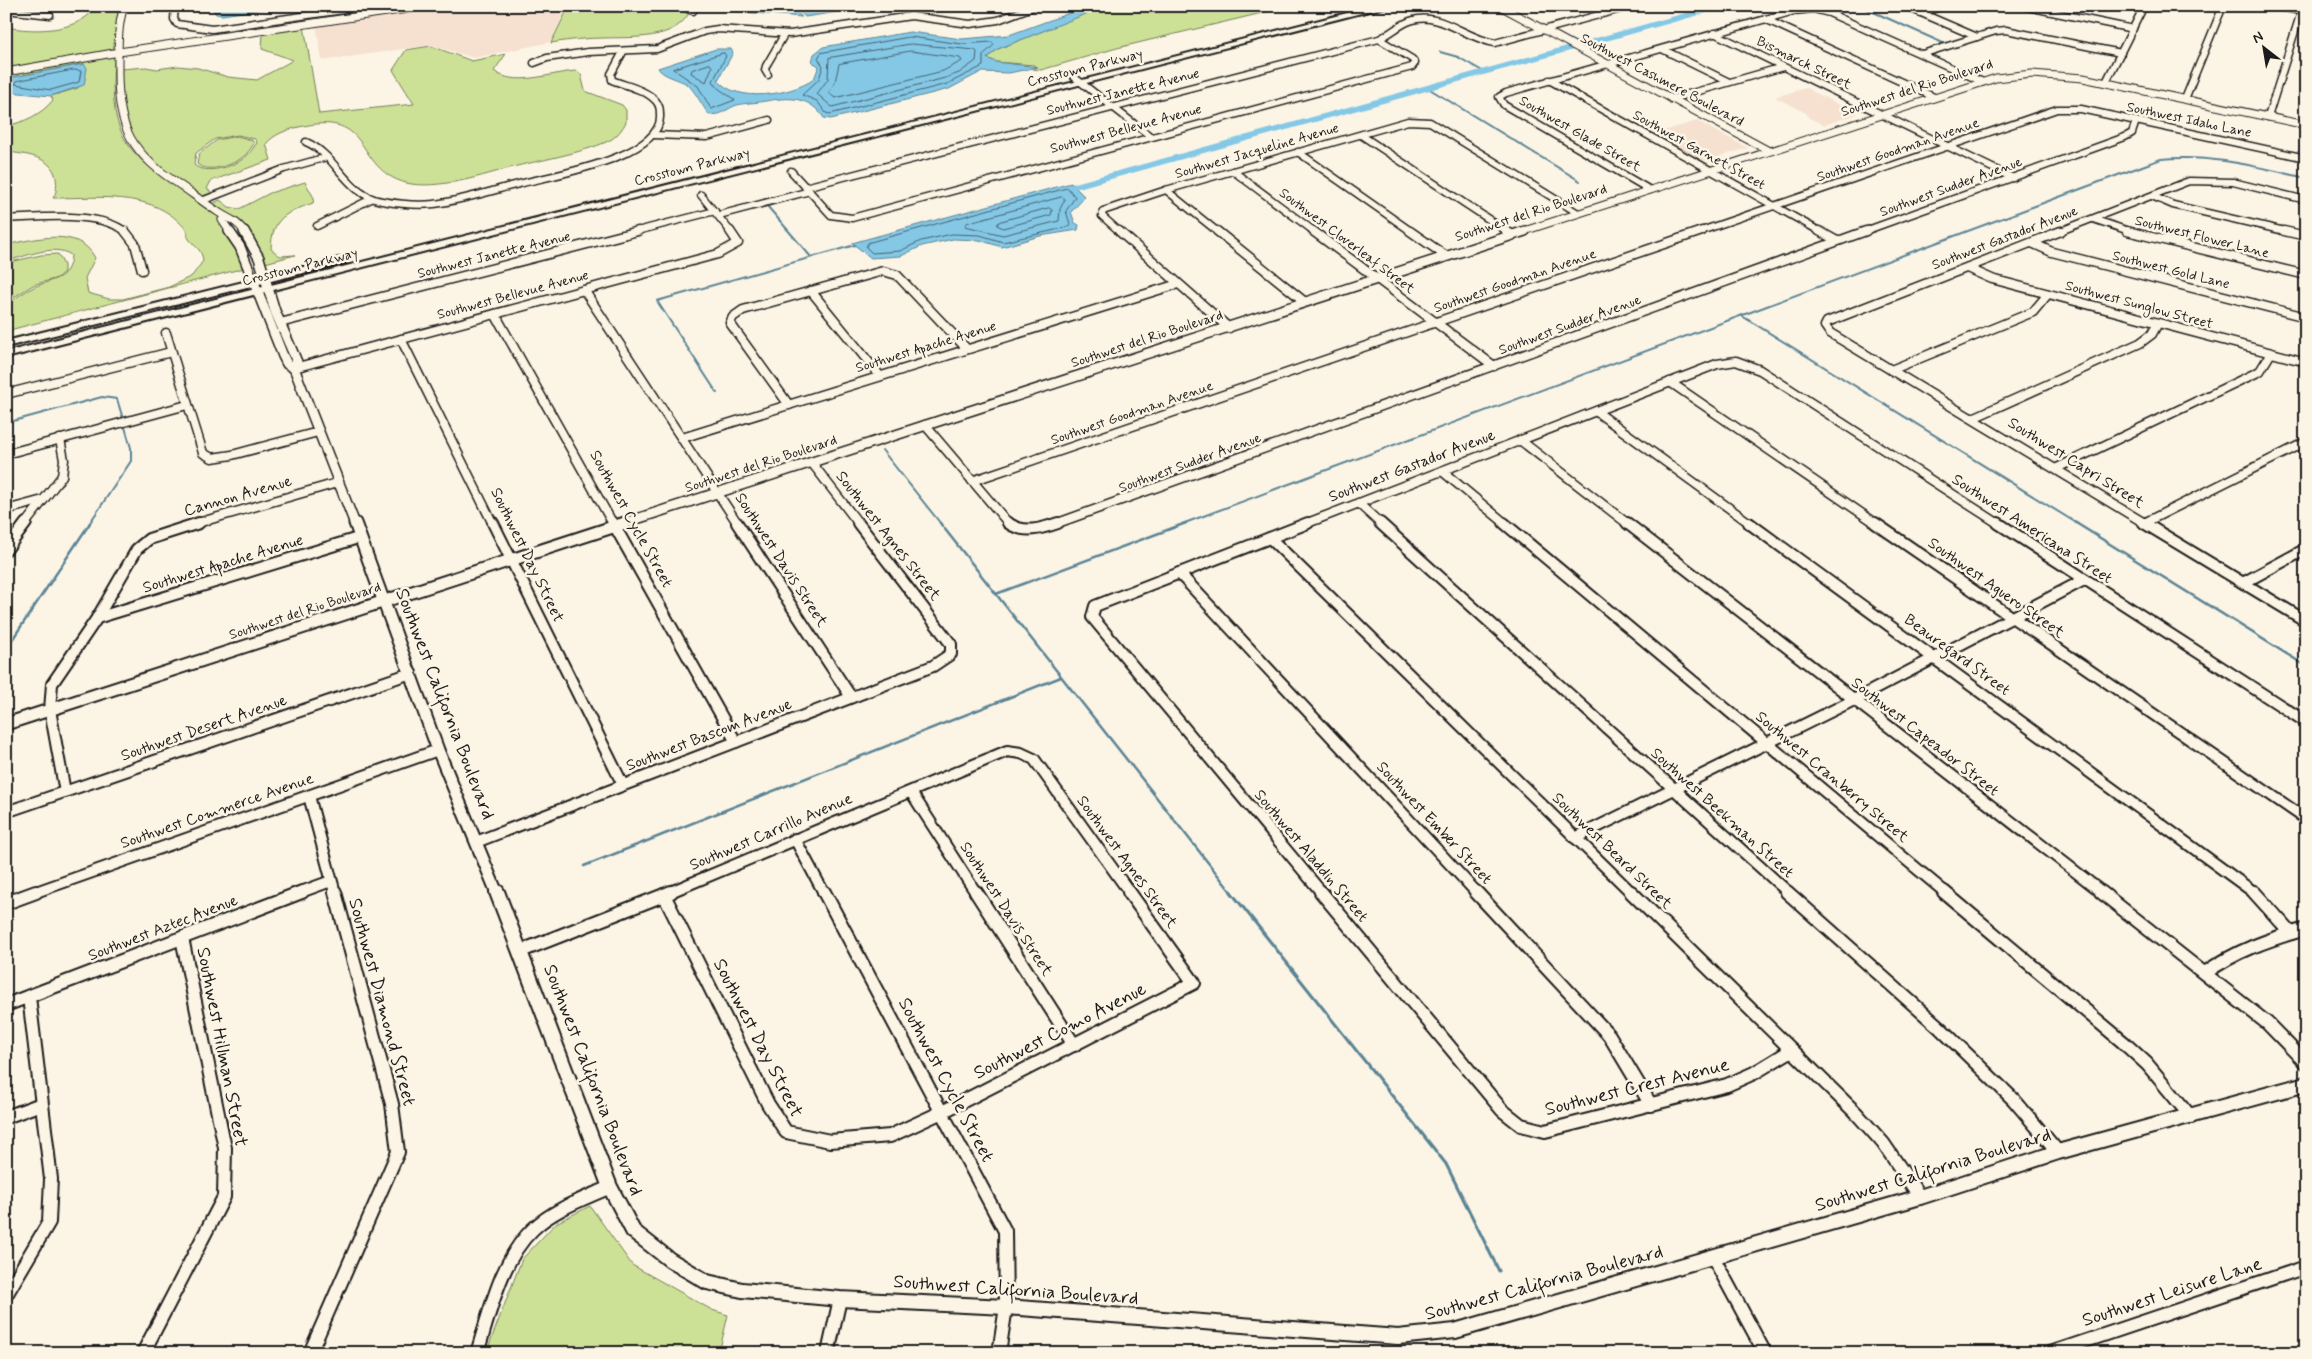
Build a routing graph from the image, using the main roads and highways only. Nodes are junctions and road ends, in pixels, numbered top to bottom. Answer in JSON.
{"nodes":[{"id":1,"x":1355,"y":6,"type":"edge"},
{"id":2,"x":1385,"y":6,"type":"edge"},
{"id":3,"x":1078,"y":80,"type":"junction"},
{"id":4,"x":254,"y":288,"type":"junction"},
{"id":5,"x":6,"y":344,"type":"edge"},
{"id":6,"x":6,"y":355,"type":"edge"}],
"edges":[{"from":1,"to":3,"type":"main road","name":"Crosstown Parkway"},
{"from":2,"to":3,"type":"main road","name":"Crosstown Parkway"},
{"from":3,"to":4,"type":"main road","name":"Crosstown Parkway"},
{"from":4,"to":5,"type":"main road","name":"Crosstown Parkway"},
{"from":4,"to":6,"type":"main road","name":"Crosstown Parkway"}]}
